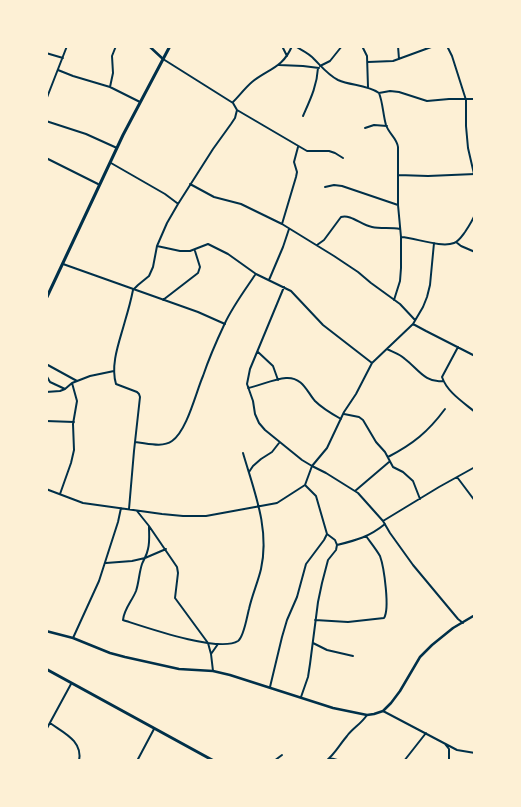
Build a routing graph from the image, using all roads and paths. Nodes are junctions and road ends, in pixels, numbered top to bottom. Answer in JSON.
{"nodes":[{"id":1,"x":47,"y":46,"type":"edge"},
{"id":2,"x":67,"y":46,"type":"edge"},
{"id":3,"x":116,"y":46,"type":"edge"},
{"id":4,"x":149,"y":46,"type":"edge"},
{"id":5,"x":170,"y":46,"type":"edge"},
{"id":6,"x":282,"y":46,"type":"edge"},
{"id":7,"x":293,"y":46,"type":"edge"},
{"id":8,"x":342,"y":46,"type":"edge"},
{"id":9,"x":362,"y":46,"type":"edge"},
{"id":10,"x":398,"y":46,"type":"edge"},
{"id":11,"x":434,"y":46,"type":"edge"},
{"id":12,"x":447,"y":46,"type":"edge"},
{"id":13,"x":46,"y":52,"type":"edge"},
{"id":14,"x":287,"y":56,"type":"junction"},
{"id":15,"x":63,"y":58,"type":"junction"},
{"id":16,"x":163,"y":59,"type":"junction"},
{"id":17,"x":399,"y":59,"type":"junction"},
{"id":18,"x":368,"y":62,"type":"junction"},
{"id":19,"x":279,"y":65,"type":"junction"},
{"id":20,"x":319,"y":67,"type":"junction"},
{"id":21,"x":58,"y":70,"type":"junction"},
{"id":22,"x":110,"y":87,"type":"junction"},
{"id":23,"x":368,"y":87,"type":"junction"},
{"id":24,"x":463,"y":92,"type":"junction"},
{"id":25,"x":378,"y":93,"type":"junction"},
{"id":26,"x":47,"y":95,"type":"edge"},
{"id":27,"x":475,"y":99,"type":"edge"},
{"id":28,"x":46,"y":100,"type":"edge"},
{"id":29,"x":458,"y":100,"type":"junction"},
{"id":30,"x":466,"y":100,"type":"junction"},
{"id":31,"x":140,"y":102,"type":"junction"},
{"id":32,"x":233,"y":103,"type":"junction"},
{"id":33,"x":237,"y":110,"type":"junction"},
{"id":34,"x":303,"y":116,"type":"dead end"},
{"id":35,"x":46,"y":121,"type":"edge"},
{"id":36,"x":387,"y":126,"type":"junction"},
{"id":37,"x":365,"y":128,"type":"dead end"},
{"id":38,"x":299,"y":146,"type":"junction"},
{"id":39,"x":117,"y":148,"type":"junction"},
{"id":40,"x":46,"y":158,"type":"edge"},
{"id":41,"x":343,"y":158,"type":"dead end"},
{"id":42,"x":111,"y":163,"type":"junction"},
{"id":43,"x":474,"y":174,"type":"edge"},
{"id":44,"x":398,"y":175,"type":"junction"},
{"id":45,"x":190,"y":184,"type":"junction"},
{"id":46,"x":100,"y":185,"type":"junction"},
{"id":47,"x":325,"y":187,"type":"dead end"},
{"id":48,"x":178,"y":204,"type":"junction"},
{"id":49,"x":398,"y":205,"type":"junction"},
{"id":50,"x":475,"y":214,"type":"edge"},
{"id":51,"x":282,"y":224,"type":"junction"},
{"id":52,"x":289,"y":229,"type":"junction"},
{"id":53,"x":400,"y":229,"type":"junction"},
{"id":54,"x":401,"y":237,"type":"junction"},
{"id":55,"x":456,"y":242,"type":"junction"},
{"id":56,"x":434,"y":243,"type":"junction"},
{"id":57,"x":317,"y":245,"type":"junction"},
{"id":58,"x":157,"y":246,"type":"junction"},
{"id":59,"x":194,"y":250,"type":"junction"},
{"id":60,"x":475,"y":252,"type":"edge"},
{"id":61,"x":63,"y":264,"type":"junction"},
{"id":62,"x":256,"y":274,"type":"junction"},
{"id":63,"x":269,"y":280,"type":"junction"},
{"id":64,"x":284,"y":287,"type":"junction"},
{"id":65,"x":46,"y":288,"type":"edge"},
{"id":66,"x":51,"y":290,"type":"junction"},
{"id":67,"x":133,"y":290,"type":"junction"},
{"id":68,"x":46,"y":300,"type":"edge"},
{"id":69,"x":163,"y":300,"type":"junction"},
{"id":70,"x":394,"y":300,"type":"junction"},
{"id":71,"x":415,"y":320,"type":"junction"},
{"id":72,"x":224,"y":324,"type":"junction"},
{"id":73,"x":413,"y":324,"type":"junction"},
{"id":74,"x":458,"y":347,"type":"junction"},
{"id":75,"x":387,"y":350,"type":"junction"},
{"id":76,"x":257,"y":352,"type":"junction"},
{"id":77,"x":475,"y":356,"type":"edge"},
{"id":78,"x":372,"y":363,"type":"junction"},
{"id":79,"x":46,"y":364,"type":"edge"},
{"id":80,"x":114,"y":372,"type":"junction"},
{"id":81,"x":46,"y":375,"type":"edge"},
{"id":82,"x":278,"y":380,"type":"junction"},
{"id":83,"x":77,"y":381,"type":"junction"},
{"id":84,"x":443,"y":381,"type":"junction"},
{"id":85,"x":72,"y":383,"type":"junction"},
{"id":86,"x":65,"y":389,"type":"junction"},
{"id":87,"x":248,"y":389,"type":"junction"},
{"id":88,"x":46,"y":392,"type":"edge"},
{"id":89,"x":445,"y":409,"type":"dead end"},
{"id":90,"x":475,"y":412,"type":"edge"},
{"id":91,"x":344,"y":414,"type":"junction"},
{"id":92,"x":341,"y":419,"type":"junction"},
{"id":93,"x":46,"y":421,"type":"edge"},
{"id":94,"x":74,"y":422,"type":"junction"},
{"id":95,"x":135,"y":442,"type":"junction"},
{"id":96,"x":279,"y":442,"type":"junction"},
{"id":97,"x":243,"y":453,"type":"dead end"},
{"id":98,"x":388,"y":457,"type":"junction"},
{"id":99,"x":390,"y":461,"type":"junction"},
{"id":100,"x":312,"y":466,"type":"junction"},
{"id":101,"x":475,"y":467,"type":"edge"},
{"id":102,"x":249,"y":472,"type":"junction"},
{"id":103,"x":458,"y":477,"type":"junction"},
{"id":104,"x":305,"y":485,"type":"junction"},
{"id":105,"x":46,"y":488,"type":"edge"},
{"id":106,"x":355,"y":491,"type":"junction"},
{"id":107,"x":60,"y":494,"type":"junction"},
{"id":108,"x":471,"y":495,"type":"junction"},
{"id":109,"x":475,"y":496,"type":"edge"},
{"id":110,"x":420,"y":499,"type":"junction"},
{"id":111,"x":475,"y":501,"type":"edge"},
{"id":112,"x":259,"y":506,"type":"junction"},
{"id":113,"x":121,"y":508,"type":"junction"},
{"id":114,"x":130,"y":509,"type":"junction"},
{"id":115,"x":136,"y":510,"type":"junction"},
{"id":116,"x":383,"y":521,"type":"junction"},
{"id":117,"x":385,"y":524,"type":"junction"},
{"id":118,"x":149,"y":526,"type":"junction"},
{"id":119,"x":327,"y":534,"type":"junction"},
{"id":120,"x":366,"y":536,"type":"junction"},
{"id":121,"x":337,"y":545,"type":"junction"},
{"id":122,"x":166,"y":549,"type":"junction"},
{"id":123,"x":145,"y":558,"type":"junction"},
{"id":124,"x":105,"y":563,"type":"junction"},
{"id":125,"x":475,"y":615,"type":"edge"},
{"id":126,"x":315,"y":620,"type":"junction"},
{"id":127,"x":463,"y":622,"type":"junction"},
{"id":128,"x":46,"y":630,"type":"edge"},
{"id":129,"x":74,"y":638,"type":"junction"},
{"id":130,"x":208,"y":643,"type":"junction"},
{"id":131,"x":313,"y":643,"type":"junction"},
{"id":132,"x":218,"y":644,"type":"junction"},
{"id":133,"x":319,"y":647,"type":"junction"},
{"id":134,"x":312,"y":650,"type":"junction"},
{"id":135,"x":211,"y":654,"type":"junction"},
{"id":136,"x":353,"y":656,"type":"dead end"},
{"id":137,"x":46,"y":669,"type":"edge"},
{"id":138,"x":213,"y":671,"type":"junction"},
{"id":139,"x":71,"y":683,"type":"junction"},
{"id":140,"x":270,"y":687,"type":"junction"},
{"id":141,"x":300,"y":697,"type":"junction"},
{"id":142,"x":383,"y":711,"type":"junction"},
{"id":143,"x":367,"y":715,"type":"junction"},
{"id":144,"x":50,"y":723,"type":"junction"},
{"id":145,"x":154,"y":729,"type":"junction"},
{"id":146,"x":46,"y":730,"type":"edge"},
{"id":147,"x":426,"y":733,"type":"junction"},
{"id":148,"x":445,"y":744,"type":"junction"},
{"id":149,"x":475,"y":752,"type":"edge"},
{"id":150,"x":282,"y":755,"type":"dead end"},
{"id":151,"x":330,"y":758,"type":"junction"},
{"id":152,"x":79,"y":761,"type":"edge"},
{"id":153,"x":136,"y":761,"type":"edge"},
{"id":154,"x":214,"y":761,"type":"edge"},
{"id":155,"x":274,"y":761,"type":"edge"},
{"id":156,"x":326,"y":761,"type":"edge"},
{"id":157,"x":341,"y":761,"type":"edge"},
{"id":158,"x":404,"y":761,"type":"edge"},
{"id":159,"x":450,"y":761,"type":"edge"}],
"edges":[{"from":1,"to":13,"type":"street"},
{"from":2,"to":15,"type":"street"},
{"from":3,"to":22,"type":"street"},
{"from":4,"to":16,"type":"street"},
{"from":5,"to":16,"type":"main road"},
{"from":6,"to":14,"type":"street"},
{"from":7,"to":14,"type":"street"},
{"from":7,"to":20,"type":"street"},
{"from":8,"to":20,"type":"street"},
{"from":9,"to":18,"type":"street"},
{"from":10,"to":17,"type":"street"},
{"from":11,"to":17,"type":"street"},
{"from":12,"to":24,"type":"street"},
{"from":13,"to":15,"type":"street"},
{"from":14,"to":19,"type":"street"},
{"from":15,"to":21,"type":"street"},
{"from":16,"to":31,"type":"main road"},
{"from":16,"to":32,"type":"street"},
{"from":17,"to":18,"type":"street"},
{"from":18,"to":23,"type":"street"},
{"from":19,"to":20,"type":"street"},
{"from":19,"to":32,"type":"street"},
{"from":20,"to":23,"type":"street"},
{"from":20,"to":34,"type":"street"},
{"from":21,"to":22,"type":"street"},
{"from":21,"to":26,"type":"street"},
{"from":22,"to":31,"type":"street"},
{"from":23,"to":25,"type":"street"},
{"from":24,"to":29,"type":"street"},
{"from":24,"to":30,"type":"street"},
{"from":25,"to":29,"type":"street"},
{"from":25,"to":36,"type":"street"},
{"from":26,"to":28,"type":"street"},
{"from":27,"to":30,"type":"street"},
{"from":29,"to":30,"type":"street"},
{"from":30,"to":43,"type":"street"},
{"from":31,"to":39,"type":"main road"},
{"from":32,"to":33,"type":"street"},
{"from":33,"to":38,"type":"street"},
{"from":33,"to":45,"type":"street"},
{"from":35,"to":39,"type":"street"},
{"from":36,"to":37,"type":"street"},
{"from":36,"to":44,"type":"street"},
{"from":38,"to":41,"type":"street"},
{"from":38,"to":51,"type":"street"},
{"from":39,"to":42,"type":"main road"},
{"from":40,"to":46,"type":"street"},
{"from":42,"to":46,"type":"main road"},
{"from":42,"to":48,"type":"street"},
{"from":43,"to":44,"type":"street"},
{"from":44,"to":49,"type":"street"},
{"from":45,"to":48,"type":"street"},
{"from":45,"to":51,"type":"street"},
{"from":46,"to":61,"type":"main road"},
{"from":47,"to":49,"type":"street"},
{"from":48,"to":58,"type":"street"},
{"from":49,"to":53,"type":"street"},
{"from":50,"to":55,"type":"street"},
{"from":51,"to":52,"type":"street"},
{"from":52,"to":57,"type":"street"},
{"from":52,"to":63,"type":"street"},
{"from":53,"to":54,"type":"street"},
{"from":53,"to":57,"type":"street"},
{"from":54,"to":56,"type":"street"},
{"from":54,"to":70,"type":"street"},
{"from":55,"to":56,"type":"street"},
{"from":55,"to":60,"type":"street"},
{"from":56,"to":71,"type":"street"},
{"from":57,"to":70,"type":"street"},
{"from":58,"to":59,"type":"street"},
{"from":58,"to":67,"type":"street"},
{"from":59,"to":62,"type":"street"},
{"from":59,"to":69,"type":"street"},
{"from":61,"to":66,"type":"main road"},
{"from":61,"to":67,"type":"street"},
{"from":62,"to":63,"type":"street"},
{"from":62,"to":72,"type":"street"},
{"from":63,"to":64,"type":"street"},
{"from":64,"to":76,"type":"street"},
{"from":64,"to":78,"type":"street"},
{"from":65,"to":66,"type":"street"},
{"from":66,"to":68,"type":"main road"},
{"from":67,"to":69,"type":"street"},
{"from":67,"to":80,"type":"street"},
{"from":69,"to":72,"type":"street"},
{"from":70,"to":71,"type":"street"},
{"from":71,"to":73,"type":"street"},
{"from":72,"to":95,"type":"street"},
{"from":73,"to":74,"type":"street"},
{"from":73,"to":75,"type":"street"},
{"from":74,"to":77,"type":"street"},
{"from":74,"to":84,"type":"street"},
{"from":75,"to":78,"type":"street"},
{"from":75,"to":84,"type":"street"},
{"from":76,"to":82,"type":"street"},
{"from":76,"to":87,"type":"street"},
{"from":78,"to":91,"type":"street"},
{"from":79,"to":83,"type":"street"},
{"from":80,"to":83,"type":"street"},
{"from":80,"to":95,"type":"street"},
{"from":81,"to":86,"type":"street"},
{"from":82,"to":87,"type":"street"},
{"from":82,"to":92,"type":"street"},
{"from":83,"to":85,"type":"street"},
{"from":84,"to":90,"type":"street"},
{"from":85,"to":86,"type":"street"},
{"from":85,"to":94,"type":"street"},
{"from":86,"to":88,"type":"street"},
{"from":87,"to":96,"type":"street"},
{"from":89,"to":98,"type":"street"},
{"from":91,"to":92,"type":"street"},
{"from":91,"to":98,"type":"street"},
{"from":92,"to":100,"type":"street"},
{"from":93,"to":94,"type":"street"},
{"from":94,"to":107,"type":"street"},
{"from":95,"to":114,"type":"street"},
{"from":96,"to":100,"type":"street"},
{"from":96,"to":102,"type":"street"},
{"from":97,"to":102,"type":"street"},
{"from":98,"to":99,"type":"street"},
{"from":99,"to":106,"type":"street"},
{"from":99,"to":110,"type":"street"},
{"from":100,"to":104,"type":"street"},
{"from":100,"to":106,"type":"street"},
{"from":101,"to":103,"type":"street"},
{"from":102,"to":112,"type":"street"},
{"from":103,"to":108,"type":"street"},
{"from":103,"to":110,"type":"street"},
{"from":104,"to":112,"type":"street"},
{"from":104,"to":119,"type":"street"},
{"from":105,"to":107,"type":"street"},
{"from":106,"to":116,"type":"street"},
{"from":107,"to":113,"type":"street"},
{"from":108,"to":109,"type":"street"},
{"from":108,"to":111,"type":"street"},
{"from":110,"to":116,"type":"street"},
{"from":112,"to":115,"type":"street"},
{"from":112,"to":132,"type":"street"},
{"from":113,"to":114,"type":"street"},
{"from":113,"to":124,"type":"street"},
{"from":114,"to":115,"type":"street"},
{"from":115,"to":118,"type":"street"},
{"from":116,"to":117,"type":"street"},
{"from":117,"to":120,"type":"street"},
{"from":117,"to":127,"type":"street"},
{"from":118,"to":122,"type":"street"},
{"from":118,"to":123,"type":"street"},
{"from":119,"to":121,"type":"street"},
{"from":119,"to":140,"type":"street"},
{"from":120,"to":121,"type":"street"},
{"from":120,"to":126,"type":"street"},
{"from":121,"to":126,"type":"street"},
{"from":122,"to":123,"type":"street"},
{"from":122,"to":130,"type":"street"},
{"from":123,"to":124,"type":"street"},
{"from":123,"to":130,"type":"street"},
{"from":124,"to":129,"type":"street"},
{"from":125,"to":127,"type":"street"},
{"from":126,"to":131,"type":"street"},
{"from":127,"to":142,"type":"street"},
{"from":128,"to":129,"type":"street"},
{"from":129,"to":138,"type":"street"},
{"from":130,"to":132,"type":"street"},
{"from":130,"to":135,"type":"street"},
{"from":131,"to":133,"type":"street"},
{"from":131,"to":134,"type":"street"},
{"from":132,"to":135,"type":"street"},
{"from":133,"to":134,"type":"street"},
{"from":133,"to":136,"type":"street"},
{"from":134,"to":141,"type":"street"},
{"from":135,"to":138,"type":"street"},
{"from":137,"to":139,"type":"main road"},
{"from":138,"to":140,"type":"street"},
{"from":139,"to":144,"type":"street"},
{"from":139,"to":145,"type":"main road"},
{"from":140,"to":141,"type":"street"},
{"from":141,"to":143,"type":"street"},
{"from":142,"to":143,"type":"street"},
{"from":142,"to":147,"type":"street"},
{"from":143,"to":151,"type":"street"},
{"from":144,"to":146,"type":"street"},
{"from":144,"to":152,"type":"street"},
{"from":145,"to":153,"type":"street"},
{"from":145,"to":154,"type":"main road"},
{"from":147,"to":148,"type":"street"},
{"from":147,"to":158,"type":"street"},
{"from":148,"to":149,"type":"street"},
{"from":148,"to":159,"type":"street"},
{"from":150,"to":155,"type":"street"},
{"from":151,"to":156,"type":"street"},
{"from":151,"to":157,"type":"street"}]}
